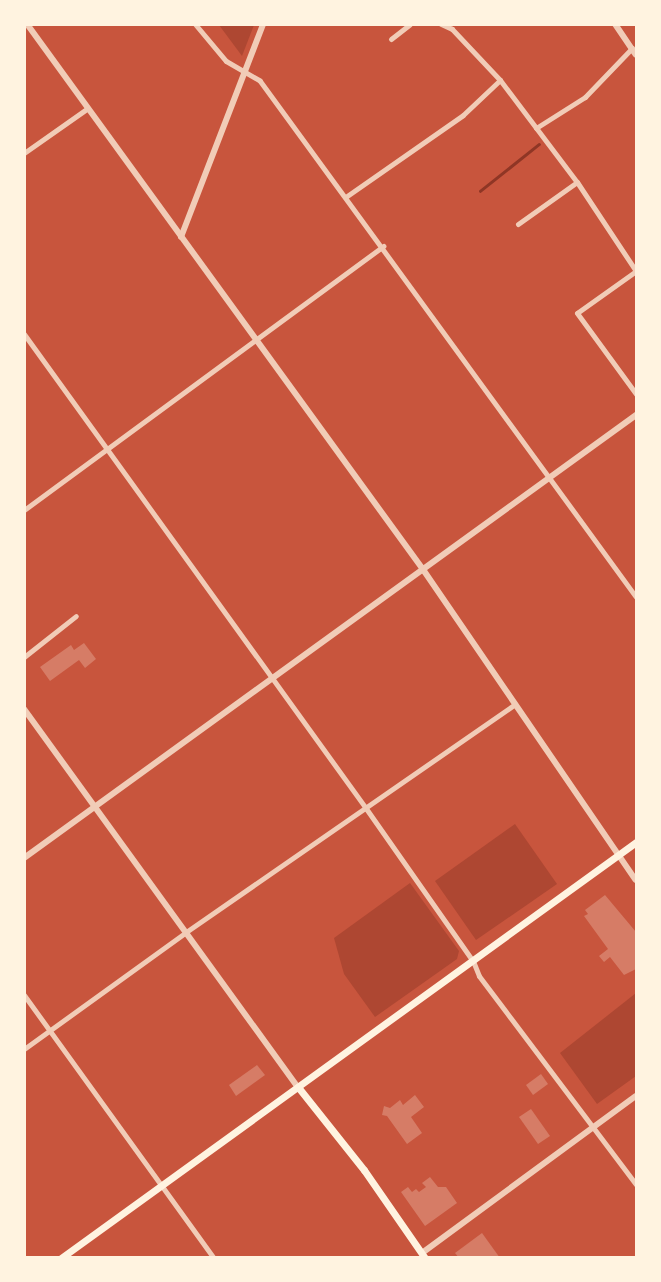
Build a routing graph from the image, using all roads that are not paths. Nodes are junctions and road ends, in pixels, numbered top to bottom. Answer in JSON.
{"nodes":[{"id":1,"x":27,"y":24,"type":"edge"},
{"id":2,"x":195,"y":24,"type":"edge"},
{"id":3,"x":263,"y":24,"type":"edge"},
{"id":4,"x":410,"y":24,"type":"edge"},
{"id":5,"x":442,"y":24,"type":"edge"},
{"id":6,"x":615,"y":24,"type":"edge"},
{"id":7,"x":391,"y":39,"type":"dead end"},
{"id":8,"x":634,"y":52,"type":"edge"},
{"id":9,"x":245,"y":73,"type":"junction"},
{"id":10,"x":499,"y":80,"type":"junction"},
{"id":11,"x":88,"y":108,"type":"junction"},
{"id":12,"x":536,"y":128,"type":"junction"},
{"id":13,"x":24,"y":153,"type":"edge"},
{"id":14,"x":577,"y":182,"type":"junction"},
{"id":15,"x":347,"y":196,"type":"junction"},
{"id":16,"x":518,"y":224,"type":"dead end"},
{"id":17,"x":181,"y":237,"type":"junction"},
{"id":18,"x":383,"y":246,"type":"junction"},
{"id":19,"x":636,"y":271,"type":"edge"},
{"id":20,"x":24,"y":334,"type":"edge"},
{"id":21,"x":256,"y":340,"type":"junction"},
{"id":22,"x":636,"y":394,"type":"edge"},
{"id":23,"x":636,"y":415,"type":"edge"},
{"id":24,"x":108,"y":450,"type":"junction"},
{"id":25,"x":551,"y":479,"type":"junction"},
{"id":26,"x":24,"y":510,"type":"edge"},
{"id":27,"x":422,"y":568,"type":"junction"},
{"id":28,"x":636,"y":597,"type":"edge"},
{"id":29,"x":76,"y":616,"type":"dead end"},
{"id":30,"x":24,"y":657,"type":"edge"},
{"id":31,"x":272,"y":678,"type":"junction"},
{"id":32,"x":515,"y":704,"type":"junction"},
{"id":33,"x":24,"y":709,"type":"edge"},
{"id":34,"x":95,"y":806,"type":"junction"},
{"id":35,"x":365,"y":807,"type":"junction"},
{"id":36,"x":636,"y":842,"type":"edge"},
{"id":37,"x":619,"y":855,"type":"junction"},
{"id":38,"x":24,"y":858,"type":"edge"},
{"id":39,"x":636,"y":880,"type":"edge"},
{"id":40,"x":186,"y":932,"type":"junction"},
{"id":41,"x":473,"y":961,"type":"junction"},
{"id":42,"x":24,"y":995,"type":"edge"},
{"id":43,"x":50,"y":1030,"type":"junction"},
{"id":44,"x":24,"y":1049,"type":"edge"},
{"id":45,"x":298,"y":1087,"type":"junction"},
{"id":46,"x":636,"y":1096,"type":"edge"},
{"id":47,"x":595,"y":1126,"type":"junction"},
{"id":48,"x":636,"y":1184,"type":"edge"},
{"id":49,"x":161,"y":1186,"type":"junction"},
{"id":50,"x":422,"y":1256,"type":"edge"},
{"id":51,"x":61,"y":1258,"type":"edge"},
{"id":52,"x":214,"y":1258,"type":"edge"}],
"edges":[{"from":1,"to":11,"type":"street"},
{"from":2,"to":9,"type":"street"},
{"from":3,"to":9,"type":"street"},
{"from":4,"to":7,"type":"street"},
{"from":5,"to":10,"type":"street"},
{"from":6,"to":8,"type":"street"},
{"from":8,"to":12,"type":"street"},
{"from":9,"to":15,"type":"street"},
{"from":9,"to":17,"type":"street"},
{"from":10,"to":12,"type":"street"},
{"from":10,"to":15,"type":"street"},
{"from":11,"to":13,"type":"street"},
{"from":11,"to":17,"type":"street"},
{"from":12,"to":14,"type":"street"},
{"from":14,"to":16,"type":"street"},
{"from":14,"to":19,"type":"street"},
{"from":15,"to":18,"type":"street"},
{"from":17,"to":21,"type":"street"},
{"from":18,"to":21,"type":"street"},
{"from":18,"to":25,"type":"street"},
{"from":19,"to":22,"type":"street"},
{"from":20,"to":24,"type":"street"},
{"from":21,"to":24,"type":"street"},
{"from":21,"to":27,"type":"street"},
{"from":23,"to":25,"type":"street"},
{"from":24,"to":26,"type":"street"},
{"from":24,"to":31,"type":"street"},
{"from":25,"to":27,"type":"street"},
{"from":25,"to":28,"type":"street"},
{"from":27,"to":31,"type":"street"},
{"from":27,"to":32,"type":"street"},
{"from":29,"to":30,"type":"street"},
{"from":31,"to":34,"type":"street"},
{"from":31,"to":35,"type":"street"},
{"from":32,"to":35,"type":"street"},
{"from":32,"to":37,"type":"street"},
{"from":33,"to":34,"type":"street"},
{"from":34,"to":38,"type":"street"},
{"from":34,"to":40,"type":"street"},
{"from":35,"to":40,"type":"street"},
{"from":35,"to":41,"type":"street"},
{"from":36,"to":37,"type":"main road"},
{"from":37,"to":39,"type":"street"},
{"from":37,"to":41,"type":"main road"},
{"from":40,"to":43,"type":"street"},
{"from":40,"to":45,"type":"street"},
{"from":41,"to":45,"type":"main road"},
{"from":41,"to":47,"type":"street"},
{"from":42,"to":43,"type":"street"},
{"from":43,"to":44,"type":"street"},
{"from":43,"to":49,"type":"street"},
{"from":45,"to":49,"type":"main road"},
{"from":45,"to":50,"type":"main road"},
{"from":46,"to":47,"type":"street"},
{"from":47,"to":48,"type":"street"},
{"from":47,"to":50,"type":"street"},
{"from":49,"to":51,"type":"main road"},
{"from":49,"to":52,"type":"street"}]}
